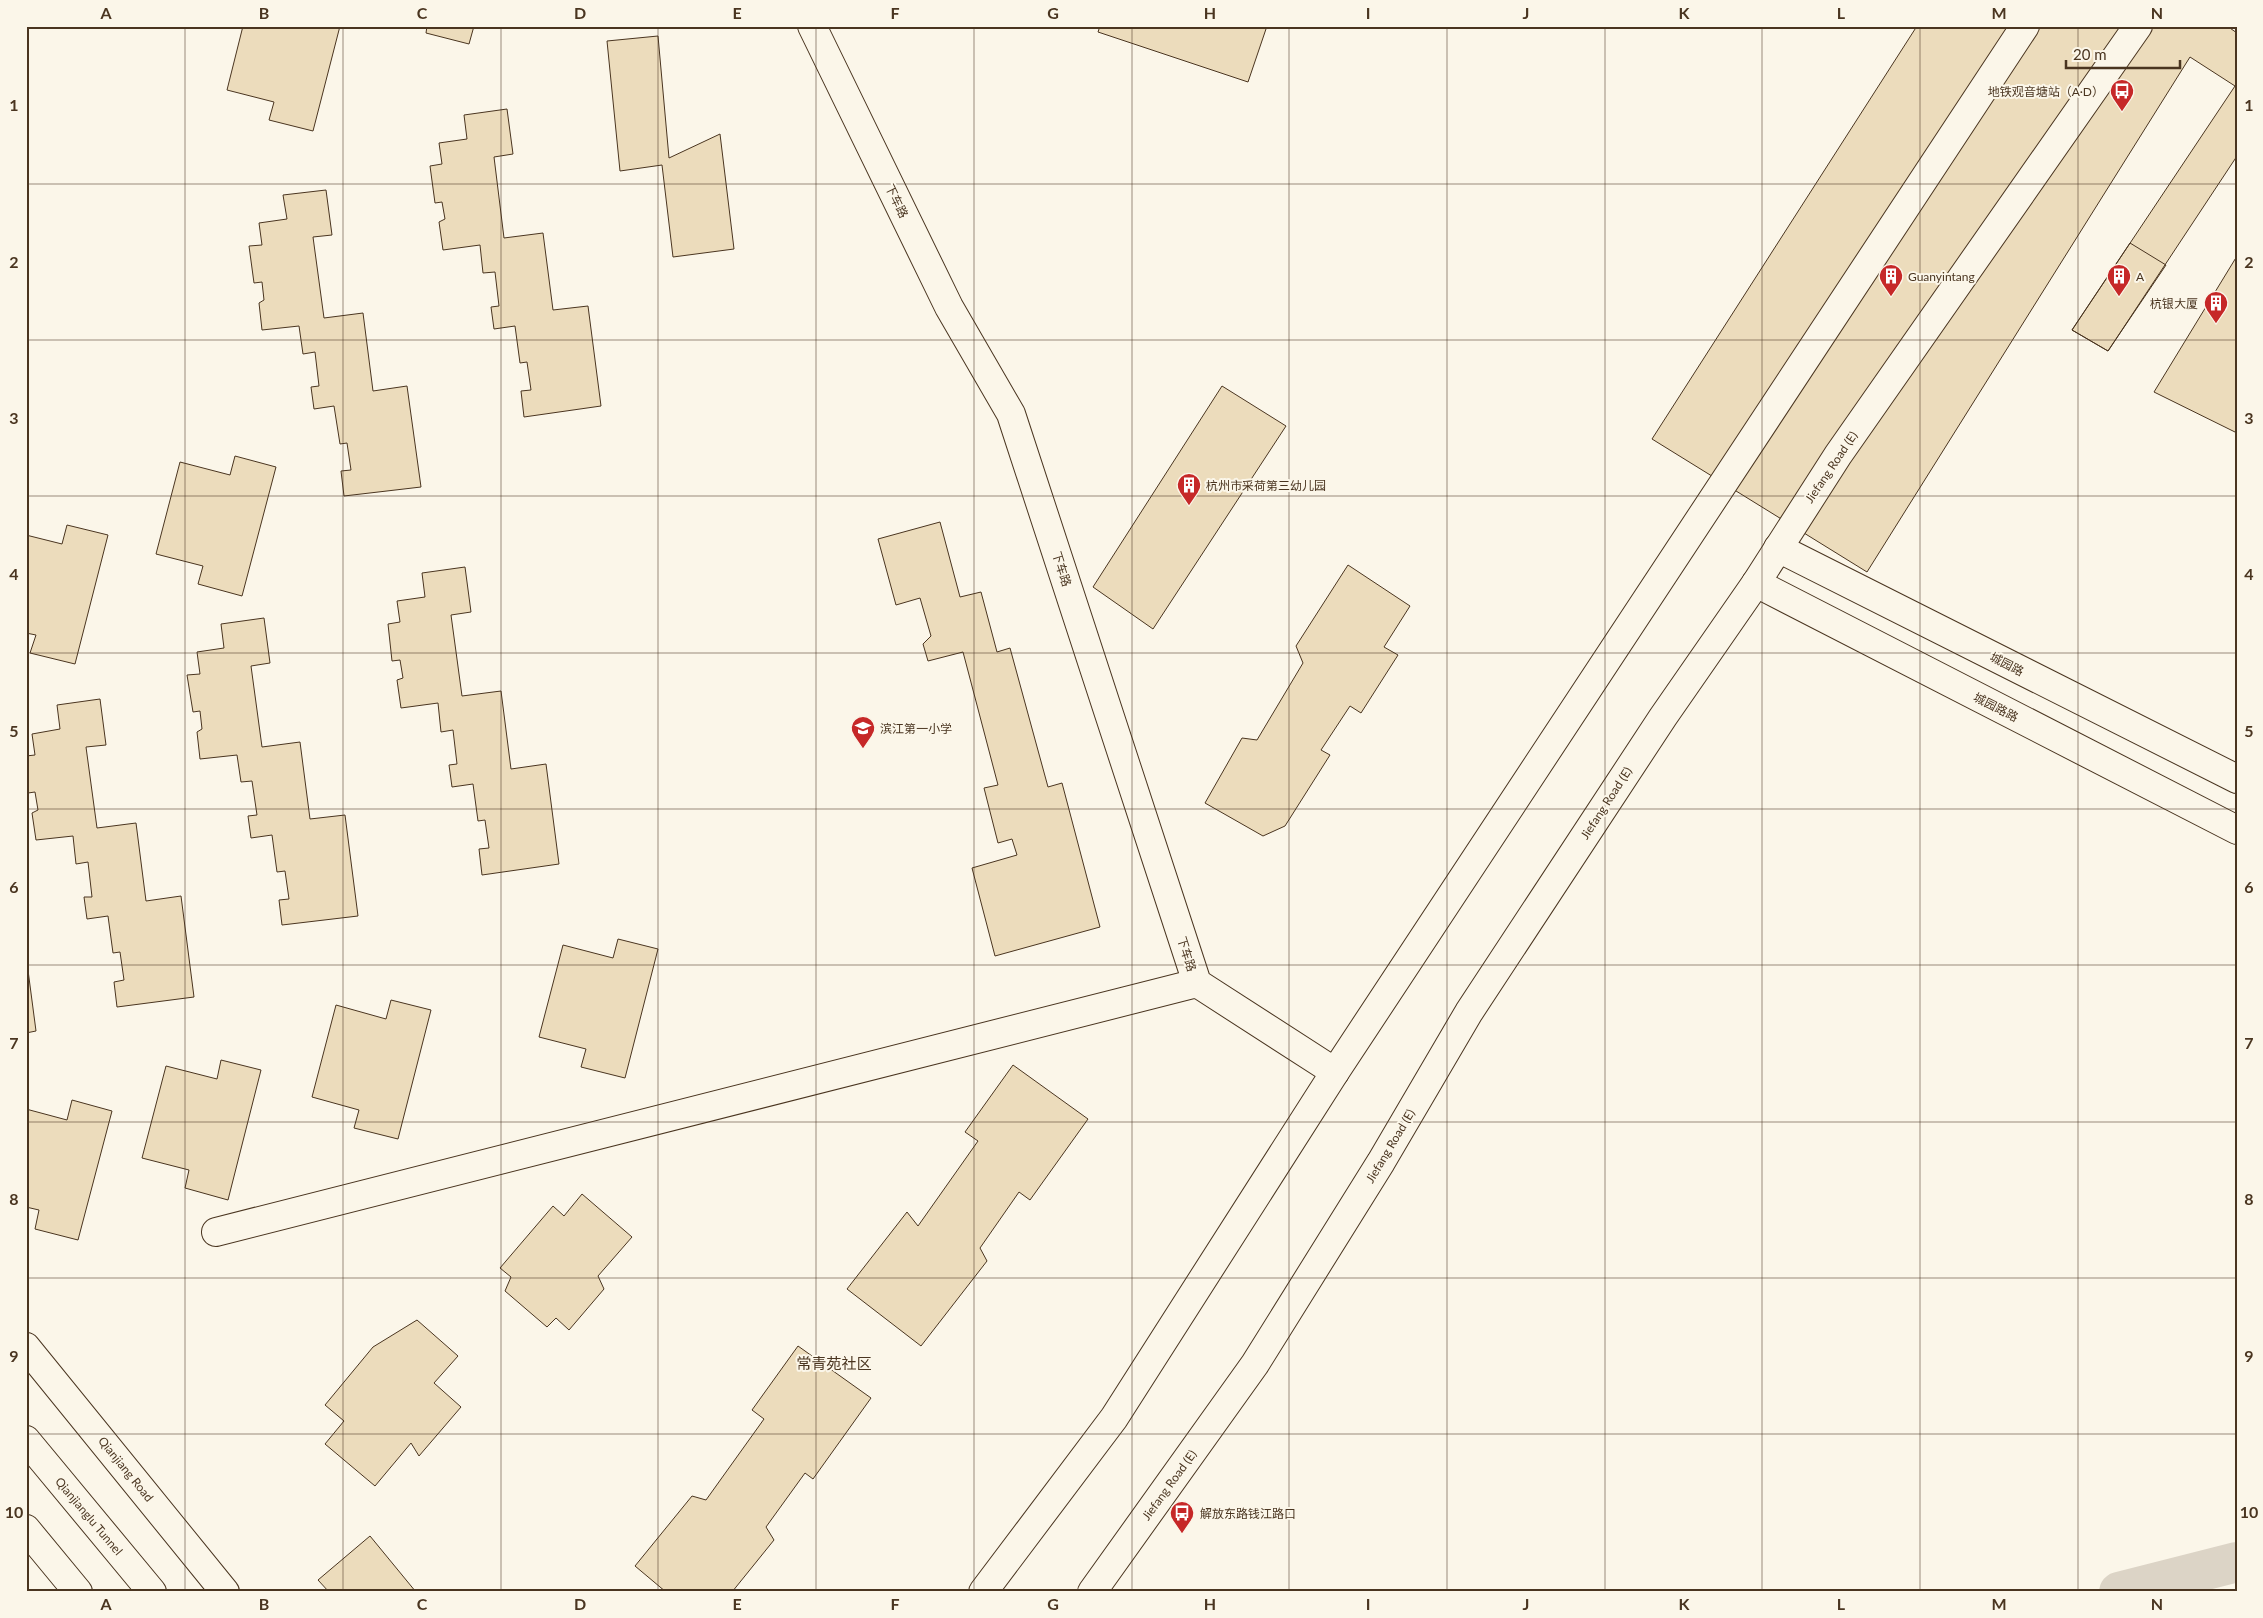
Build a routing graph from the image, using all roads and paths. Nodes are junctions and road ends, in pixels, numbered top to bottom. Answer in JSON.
{"nodes":[{"id":1,"x":812,"y":26,"type":"edge"},
{"id":2,"x":2025,"y":26,"type":"edge"},
{"id":3,"x":2138,"y":26,"type":"edge"},
{"id":4,"x":1778,"y":548,"type":"junction"},
{"id":5,"x":1756,"y":583,"type":"junction"},
{"id":6,"x":2237,"y":779,"type":"edge"},
{"id":7,"x":2237,"y":830,"type":"edge"},
{"id":8,"x":1197,"y":983,"type":"junction"},
{"id":9,"x":1335,"y":1072,"type":"junction"},
{"id":10,"x":216,"y":1232,"type":"dead end"},
{"id":11,"x":26,"y":1347,"type":"edge"},
{"id":12,"x":26,"y":1440,"type":"edge"},
{"id":13,"x":26,"y":1530,"type":"edge"},
{"id":14,"x":78,"y":1592,"type":"edge"},
{"id":15,"x":152,"y":1592,"type":"edge"},
{"id":16,"x":225,"y":1592,"type":"edge"},
{"id":17,"x":983,"y":1592,"type":"edge"},
{"id":18,"x":1092,"y":1592,"type":"edge"}],
"edges":[{"from":1,"to":8,"type":"main road","name":"下车路"},
{"from":2,"to":9,"type":"main road"},
{"from":3,"to":4,"type":"main road","name":"Jiefang Road (E)"},
{"from":4,"to":5,"type":"main road","name":"Jiefang Road (E)"},
{"from":4,"to":6,"type":"main road","name":"城园路"},
{"from":5,"to":7,"type":"main road","name":"城园路路"},
{"from":5,"to":18,"type":"main road","name":"Jiefang Road (E)"},
{"from":8,"to":9,"type":"main road","name":"下车路"},
{"from":8,"to":10,"type":"main road"},
{"from":9,"to":17,"type":"main road"},
{"from":11,"to":16,"type":"main road","name":"Qianjiang Road"},
{"from":12,"to":15,"type":"main road","name":"Qianjianglu Tunnel"},
{"from":13,"to":14,"type":"main road"}]}
